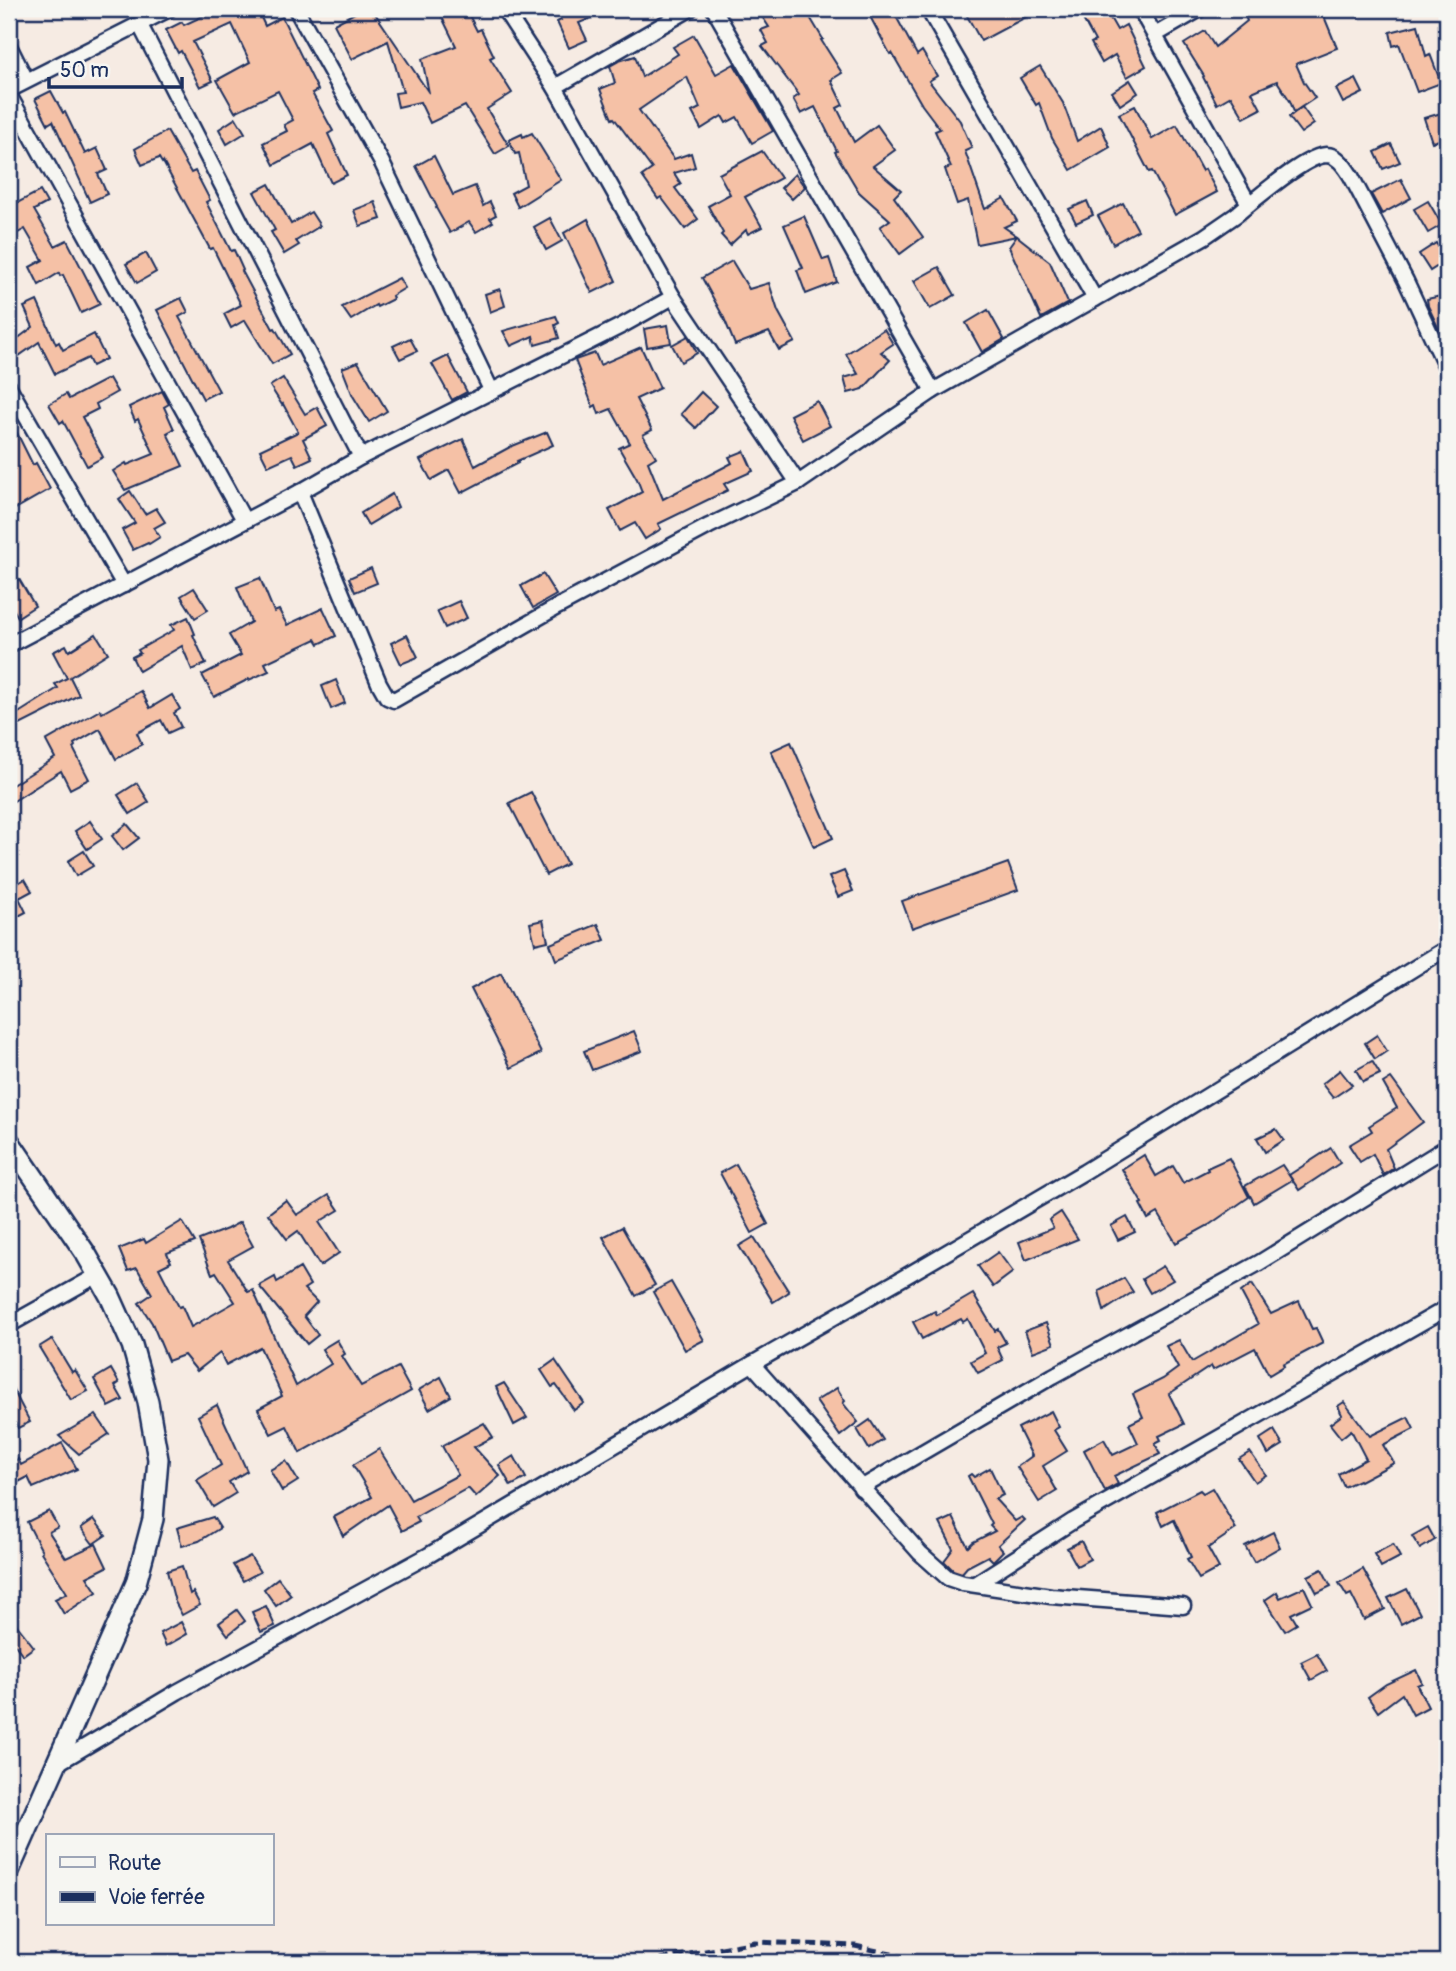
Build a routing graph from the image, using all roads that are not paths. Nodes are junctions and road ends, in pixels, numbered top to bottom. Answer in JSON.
{"nodes":[{"id":1,"x":169,"y":9,"type":"edge"},
{"id":2,"x":296,"y":9,"type":"edge"},
{"id":3,"x":504,"y":9,"type":"edge"},
{"id":4,"x":690,"y":9,"type":"edge"},
{"id":5,"x":715,"y":9,"type":"edge"},
{"id":6,"x":928,"y":9,"type":"edge"},
{"id":7,"x":1140,"y":9,"type":"edge"},
{"id":8,"x":1200,"y":9,"type":"edge"},
{"id":9,"x":140,"y":25,"type":"junction"},
{"id":10,"x":1155,"y":35,"type":"junction"},
{"id":11,"x":9,"y":46,"type":"edge"},
{"id":12,"x":26,"y":80,"type":"junction"},
{"id":13,"x":555,"y":88,"type":"junction"},
{"id":14,"x":9,"y":93,"type":"edge"},
{"id":15,"x":1249,"y":204,"type":"junction"},
{"id":16,"x":673,"y":296,"type":"junction"},
{"id":17,"x":1095,"y":299,"type":"junction"},
{"id":18,"x":1447,"y":369,"type":"edge"},
{"id":19,"x":9,"y":387,"type":"edge"},
{"id":20,"x":933,"y":391,"type":"junction"},
{"id":21,"x":492,"y":392,"type":"junction"},
{"id":22,"x":361,"y":457,"type":"junction"},
{"id":23,"x":798,"y":483,"type":"junction"},
{"id":24,"x":300,"y":492,"type":"junction"},
{"id":25,"x":244,"y":520,"type":"junction"},
{"id":26,"x":124,"y":584,"type":"junction"},
{"id":27,"x":10,"y":643,"type":"edge"},
{"id":28,"x":1447,"y":948,"type":"edge"},
{"id":29,"x":9,"y":1141,"type":"edge"},
{"id":30,"x":1447,"y":1147,"type":"edge"},
{"id":31,"x":98,"y":1275,"type":"junction"},
{"id":32,"x":1447,"y":1308,"type":"edge"},
{"id":33,"x":9,"y":1325,"type":"edge"},
{"id":34,"x":751,"y":1364,"type":"junction"},
{"id":35,"x":860,"y":1488,"type":"junction"},
{"id":36,"x":975,"y":1584,"type":"junction"},
{"id":37,"x":1182,"y":1606,"type":"dead end"},
{"id":38,"x":56,"y":1764,"type":"junction"},
{"id":39,"x":9,"y":1871,"type":"edge"}],
"edges":[{"from":1,"to":9,"type":"street"},
{"from":2,"to":21,"type":"street"},
{"from":3,"to":13,"type":"street"},
{"from":4,"to":13,"type":"street"},
{"from":5,"to":20,"type":"street"},
{"from":6,"to":17,"type":"street"},
{"from":7,"to":10,"type":"street"},
{"from":8,"to":10,"type":"street"},
{"from":9,"to":12,"type":"street"},
{"from":9,"to":22,"type":"street"},
{"from":10,"to":15,"type":"street"},
{"from":11,"to":12,"type":"street"},
{"from":12,"to":14,"type":"street"},
{"from":13,"to":16,"type":"street"},
{"from":14,"to":25,"type":"street"},
{"from":15,"to":17,"type":"street"},
{"from":15,"to":18,"type":"street"},
{"from":16,"to":21,"type":"street"},
{"from":16,"to":23,"type":"street"},
{"from":17,"to":20,"type":"street"},
{"from":19,"to":26,"type":"street"},
{"from":20,"to":23,"type":"street"},
{"from":21,"to":22,"type":"street"},
{"from":22,"to":24,"type":"street"},
{"from":23,"to":24,"type":"street"},
{"from":24,"to":25,"type":"street"},
{"from":25,"to":26,"type":"street"},
{"from":26,"to":27,"type":"street"},
{"from":28,"to":34,"type":"street"},
{"from":29,"to":31,"type":"street"},
{"from":30,"to":35,"type":"street"},
{"from":31,"to":33,"type":"street"},
{"from":31,"to":38,"type":"street"},
{"from":32,"to":36,"type":"street"},
{"from":34,"to":35,"type":"street"},
{"from":34,"to":38,"type":"street"},
{"from":35,"to":36,"type":"street"},
{"from":36,"to":37,"type":"street"},
{"from":38,"to":39,"type":"street"}]}
